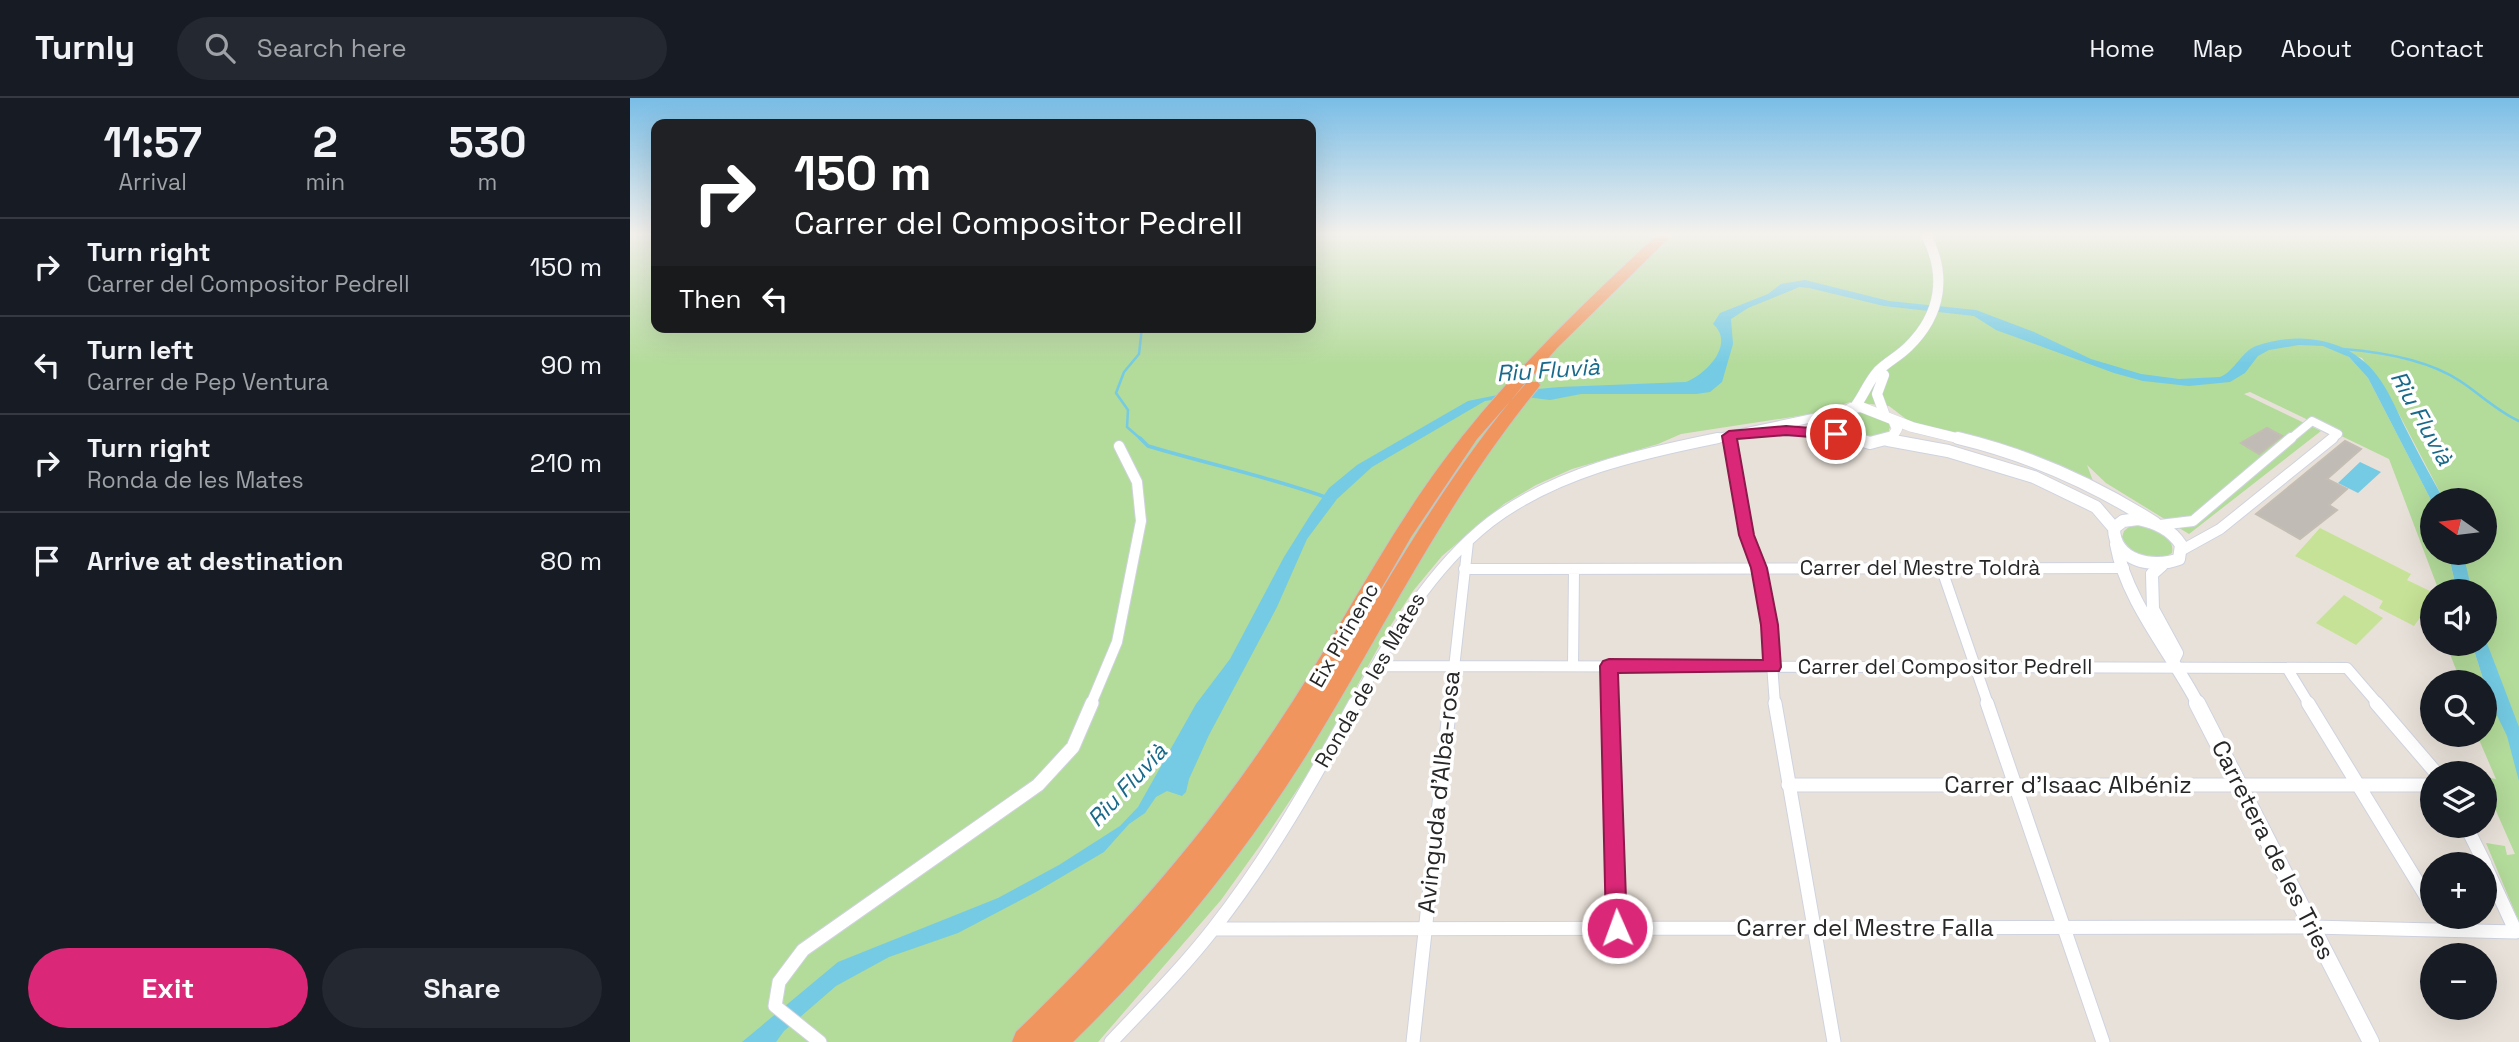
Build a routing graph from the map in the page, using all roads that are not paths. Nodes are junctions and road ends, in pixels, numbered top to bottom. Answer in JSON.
{"nodes":[{"id":1,"x":1622,"y":277,"type":"edge"},
{"id":2,"x":1638,"y":277,"type":"edge"},
{"id":3,"x":1940,"y":277,"type":"edge"},
{"id":4,"x":1896,"y":358,"type":"junction"},
{"id":5,"x":1850,"y":410,"type":"junction"},
{"id":6,"x":1889,"y":416,"type":"junction"},
{"id":7,"x":1760,"y":431,"type":"junction"},
{"id":8,"x":1481,"y":435,"type":"junction"},
{"id":9,"x":1848,"y":435,"type":"junction"},
{"id":10,"x":1729,"y":436,"type":"junction"},
{"id":11,"x":1888,"y":440,"type":"junction"},
{"id":12,"x":1119,"y":446,"type":"dead end"},
{"id":13,"x":2157,"y":524,"type":"junction"},
{"id":14,"x":2114,"y":528,"type":"junction"},
{"id":15,"x":1468,"y":542,"type":"junction"},
{"id":16,"x":2116,"y":544,"type":"junction"},
{"id":17,"x":2182,"y":550,"type":"junction"},
{"id":18,"x":2162,"y":565,"type":"junction"},
{"id":19,"x":1941,"y":567,"type":"junction"},
{"id":20,"x":1759,"y":568,"type":"junction"},
{"id":21,"x":2124,"y":568,"type":"junction"},
{"id":22,"x":1464,"y":569,"type":"junction"},
{"id":23,"x":1574,"y":569,"type":"junction"},
{"id":24,"x":2176,"y":663,"type":"junction"},
{"id":25,"x":1376,"y":666,"type":"junction"},
{"id":26,"x":1453,"y":666,"type":"junction"},
{"id":27,"x":1573,"y":666,"type":"junction"},
{"id":28,"x":1609,"y":666,"type":"junction"},
{"id":29,"x":1772,"y":667,"type":"junction"},
{"id":30,"x":1975,"y":667,"type":"junction"},
{"id":31,"x":2287,"y":668,"type":"junction"},
{"id":32,"x":2426,"y":761,"type":"edge"},
{"id":33,"x":1788,"y":785,"type":"junction"},
{"id":34,"x":2015,"y":785,"type":"junction"},
{"id":35,"x":2239,"y":785,"type":"junction"},
{"id":36,"x":2360,"y":785,"type":"junction"},
{"id":37,"x":2420,"y":785,"type":"edge"},
{"id":38,"x":2420,"y":886,"type":"edge"},
{"id":39,"x":2497,"y":891,"type":"edge"},
{"id":40,"x":2312,"y":927,"type":"junction"},
{"id":41,"x":1617,"y":928,"type":"junction"},
{"id":42,"x":1812,"y":928,"type":"junction"},
{"id":43,"x":2064,"y":928,"type":"junction"},
{"id":44,"x":1214,"y":929,"type":"junction"},
{"id":45,"x":1424,"y":929,"type":"junction"},
{"id":46,"x":2447,"y":930,"type":"joint"},
{"id":47,"x":817,"y":1039,"type":"edge"},
{"id":48,"x":1026,"y":1042,"type":"edge"},
{"id":49,"x":1053,"y":1042,"type":"edge"},
{"id":50,"x":1111,"y":1042,"type":"edge"},
{"id":51,"x":1413,"y":1042,"type":"edge"},
{"id":52,"x":1834,"y":1042,"type":"edge"},
{"id":53,"x":2103,"y":1042,"type":"edge"},
{"id":54,"x":2371,"y":1042,"type":"edge"}],
"edges":[{"from":1,"to":8,"type":"highway","name":"Eix Pirinenc"},
{"from":2,"to":8,"type":"highway","name":"Eix Pirinenc"},
{"from":3,"to":4,"type":"street"},
{"from":4,"to":5,"type":"street"},
{"from":4,"to":6,"type":"street"},
{"from":5,"to":6,"type":"street"},
{"from":5,"to":7,"type":"street","name":"Ronda de les Mates"},
{"from":5,"to":9,"type":"street"},
{"from":6,"to":11,"type":"street"},
{"from":6,"to":13,"type":"street"},
{"from":7,"to":9,"type":"street","name":"Ronda de les Mates"},
{"from":7,"to":10,"type":"street","name":"Ronda de les Mates"},
{"from":8,"to":48,"type":"highway","name":"Eix Pirinenc"},
{"from":8,"to":49,"type":"highway","name":"Eix Pirinenc"},
{"from":9,"to":11,"type":"street"},
{"from":10,"to":15,"type":"street","name":"Ronda de les Mates"},
{"from":10,"to":20,"type":"street"},
{"from":11,"to":14,"type":"street"},
{"from":12,"to":47,"type":"street"},
{"from":13,"to":14,"type":"street"},
{"from":13,"to":17,"type":"street"},
{"from":13,"to":17,"type":"street"},
{"from":14,"to":16,"type":"street","name":"Carretera de les Tries"},
{"from":15,"to":22,"type":"street","name":"Avinguda d'Alba-rosa"},
{"from":15,"to":25,"type":"street","name":"Ronda de les Mates"},
{"from":16,"to":18,"type":"street"},
{"from":16,"to":21,"type":"street","name":"Carretera de les Tries"},
{"from":17,"to":18,"type":"street"},
{"from":18,"to":24,"type":"street","name":"Carretera de les Tries"},
{"from":19,"to":20,"type":"street","name":"Carrer del Mestre Toldrà"},
{"from":19,"to":21,"type":"street","name":"Carrer del Mestre Toldrà"},
{"from":19,"to":30,"type":"street"},
{"from":20,"to":23,"type":"street","name":"Carrer del Mestre Toldrà"},
{"from":20,"to":29,"type":"street"},
{"from":21,"to":24,"type":"street","name":"Carretera de les Tries"},
{"from":22,"to":23,"type":"street","name":"Carrer del Mestre Toldrà"},
{"from":22,"to":26,"type":"street","name":"Avinguda d'Alba-rosa"},
{"from":23,"to":27,"type":"street"},
{"from":24,"to":30,"type":"street","name":"Carrer del Compositor Pedrell"},
{"from":24,"to":31,"type":"street","name":"Carrer del Compositor Pedrell"},
{"from":24,"to":35,"type":"street","name":"Carretera de les Tries"},
{"from":25,"to":26,"type":"street","name":"Carrer del Compositor Pedrell"},
{"from":25,"to":44,"type":"street","name":"Ronda de les Mates"},
{"from":26,"to":27,"type":"street","name":"Carrer del Compositor Pedrell"},
{"from":26,"to":45,"type":"street","name":"Avinguda d'Alba-rosa"},
{"from":27,"to":28,"type":"street","name":"Carrer del Compositor Pedrell"},
{"from":28,"to":29,"type":"street","name":"Carrer del Compositor Pedrell"},
{"from":28,"to":41,"type":"street"},
{"from":29,"to":30,"type":"street","name":"Carrer del Compositor Pedrell"},
{"from":29,"to":33,"type":"street"},
{"from":30,"to":34,"type":"street"},
{"from":31,"to":32,"type":"street","name":"Carrer del Compositor Pedrell"},
{"from":31,"to":36,"type":"street"},
{"from":33,"to":34,"type":"street","name":"Carrer d'Isaac Albéniz"},
{"from":33,"to":42,"type":"street"},
{"from":34,"to":35,"type":"street","name":"Carrer d'Isaac Albéniz"},
{"from":34,"to":43,"type":"street"},
{"from":35,"to":36,"type":"street","name":"Carrer d'Isaac Albéniz"},
{"from":35,"to":40,"type":"street","name":"Carretera de les Tries"},
{"from":36,"to":37,"type":"street","name":"Carrer d'Isaac Albéniz"},
{"from":36,"to":38,"type":"street"},
{"from":39,"to":46,"type":"street","name":"Carrer del Mestre Falla"},
{"from":40,"to":43,"type":"street","name":"Carrer del Mestre Falla"},
{"from":40,"to":46,"type":"street","name":"Carrer del Mestre Falla"},
{"from":40,"to":54,"type":"street","name":"Carretera de les Tries"},
{"from":41,"to":42,"type":"street","name":"Carrer del Mestre Falla"},
{"from":41,"to":45,"type":"street","name":"Carrer del Mestre Falla"},
{"from":42,"to":43,"type":"street","name":"Carrer del Mestre Falla"},
{"from":42,"to":52,"type":"street"},
{"from":43,"to":53,"type":"street"},
{"from":44,"to":45,"type":"street","name":"Carrer del Mestre Falla"},
{"from":44,"to":50,"type":"street","name":"Ronda de les Mates"},
{"from":45,"to":51,"type":"street","name":"Avinguda d'Alba-rosa"}]}
